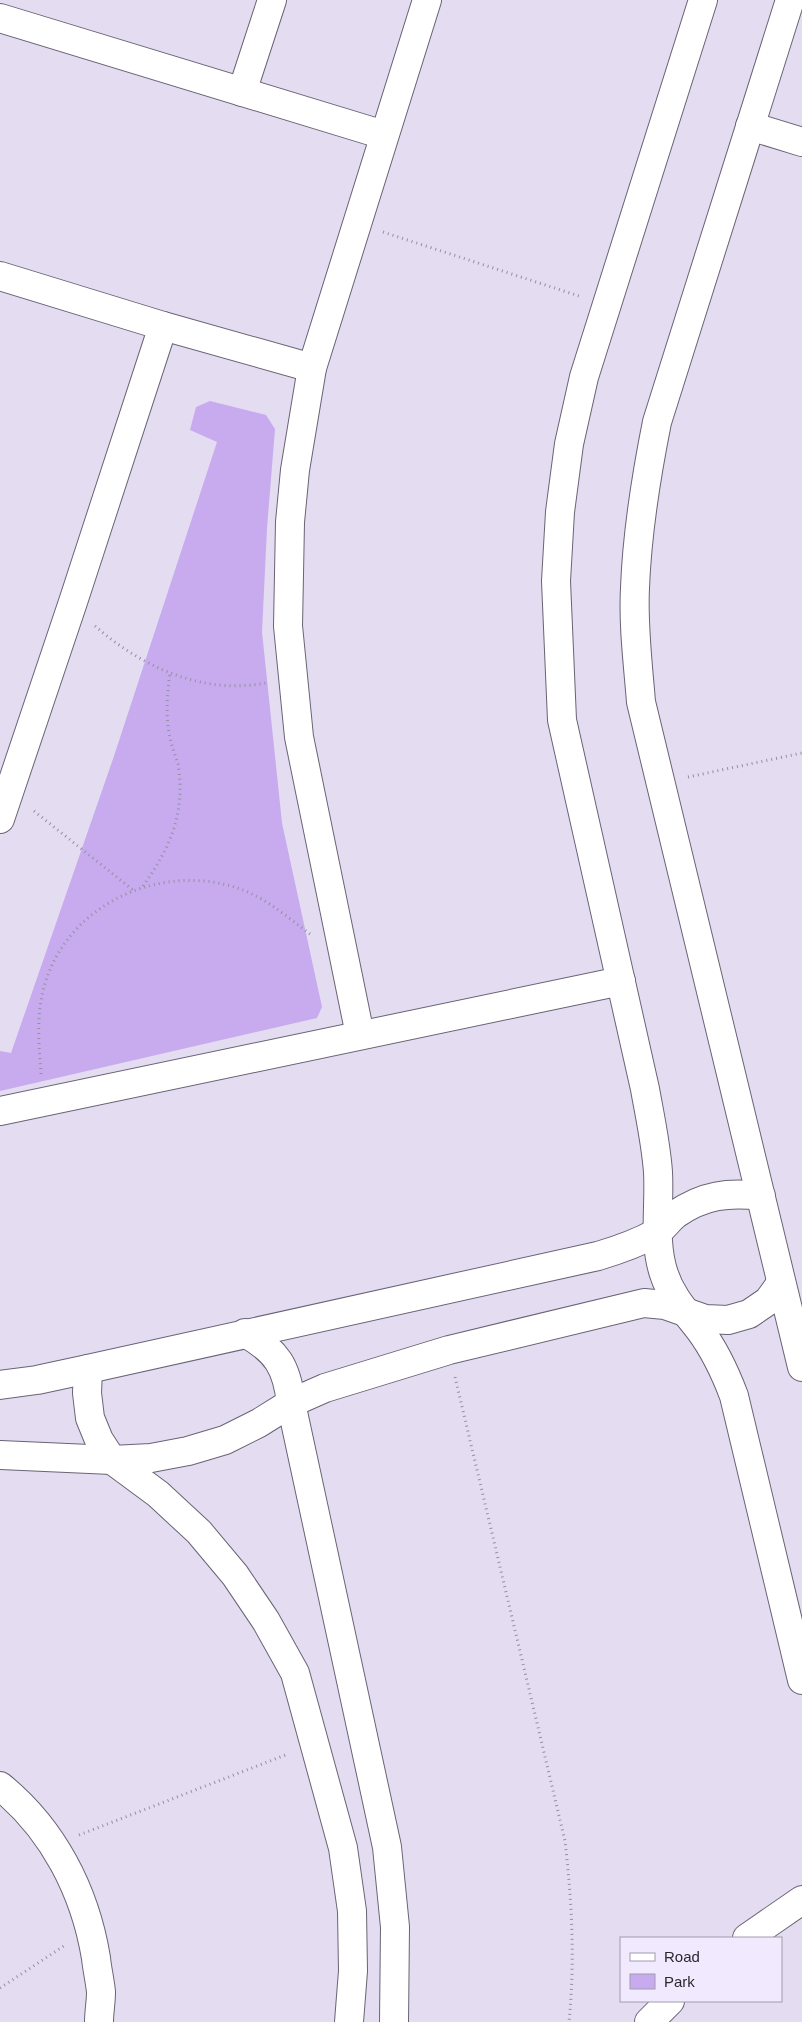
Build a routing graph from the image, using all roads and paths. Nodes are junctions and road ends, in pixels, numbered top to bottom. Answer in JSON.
{"nodes":[{"id":1,"x":272,"y":0,"type":"edge"},
{"id":2,"x":427,"y":0,"type":"edge"},
{"id":3,"x":703,"y":0,"type":"edge"},
{"id":4,"x":790,"y":0,"type":"edge"},
{"id":5,"x":0,"y":18,"type":"edge"},
{"id":6,"x":242,"y":92,"type":"junction"},
{"id":7,"x":750,"y":126,"type":"junction"},
{"id":8,"x":384,"y":135,"type":"junction"},
{"id":9,"x":802,"y":142,"type":"edge"},
{"id":10,"x":357,"y":223,"type":"junction"},
{"id":11,"x":0,"y":276,"type":"edge"},
{"id":12,"x":607,"y":305,"type":"junction"},
{"id":13,"x":163,"y":326,"type":"junction"},
{"id":14,"x":312,"y":368,"type":"junction"},
{"id":15,"x":73,"y":602,"type":"junction"},
{"id":16,"x":170,"y":674,"type":"junction"},
{"id":17,"x":292,"y":678,"type":"junction"},
{"id":18,"x":802,"y":753,"type":"edge"},
{"id":19,"x":661,"y":783,"type":"junction"},
{"id":20,"x":9,"y":791,"type":"junction"},
{"id":21,"x":0,"y":819,"type":"edge"},
{"id":22,"x":143,"y":886,"type":"junction"},
{"id":23,"x":133,"y":890,"type":"junction"},
{"id":24,"x":345,"y":961,"type":"junction"},
{"id":25,"x":621,"y":982,"type":"junction"},
{"id":26,"x":360,"y":1035,"type":"junction"},
{"id":27,"x":42,"y":1102,"type":"junction"},
{"id":28,"x":0,"y":1111,"type":"edge"},
{"id":29,"x":761,"y":1196,"type":"junction"},
{"id":30,"x":658,"y":1232,"type":"junction"},
{"id":31,"x":781,"y":1283,"type":"junction"},
{"id":32,"x":684,"y":1311,"type":"junction"},
{"id":33,"x":245,"y":1333,"type":"junction"},
{"id":34,"x":449,"y":1350,"type":"junction"},
{"id":35,"x":802,"y":1367,"type":"edge"},
{"id":36,"x":88,"y":1369,"type":"junction"},
{"id":37,"x":0,"y":1385,"type":"edge"},
{"id":38,"x":291,"y":1403,"type":"junction"},
{"id":39,"x":0,"y":1455,"type":"edge"},
{"id":40,"x":112,"y":1460,"type":"junction"},
{"id":41,"x":802,"y":1680,"type":"edge"},
{"id":42,"x":314,"y":1744,"type":"junction"},
{"id":43,"x":0,"y":1786,"type":"edge"},
{"id":44,"x":53,"y":1844,"type":"junction"},
{"id":45,"x":802,"y":1900,"type":"edge"},
{"id":46,"x":91,"y":1928,"type":"junction"},
{"id":47,"x":748,"y":1937,"type":"edge"},
{"id":48,"x":0,"y":1988,"type":"edge"},
{"id":49,"x":669,"y":2002,"type":"edge"},
{"id":50,"x":99,"y":2022,"type":"edge"},
{"id":51,"x":349,"y":2022,"type":"edge"},
{"id":52,"x":394,"y":2022,"type":"edge"},
{"id":53,"x":569,"y":2022,"type":"edge"},
{"id":54,"x":649,"y":2022,"type":"edge"}],
"edges":[{"from":1,"to":6,"type":"street"},
{"from":2,"to":8,"type":"street"},
{"from":3,"to":12,"type":"street"},
{"from":4,"to":7,"type":"street"},
{"from":5,"to":6,"type":"street"},
{"from":6,"to":8,"type":"street"},
{"from":7,"to":9,"type":"street"},
{"from":7,"to":19,"type":"street"},
{"from":8,"to":10,"type":"street"},
{"from":10,"to":12,"type":"path"},
{"from":10,"to":14,"type":"street"},
{"from":11,"to":13,"type":"street"},
{"from":12,"to":25,"type":"street"},
{"from":13,"to":14,"type":"street"},
{"from":13,"to":15,"type":"street"},
{"from":14,"to":17,"type":"street"},
{"from":15,"to":16,"type":"path"},
{"from":15,"to":20,"type":"street"},
{"from":16,"to":17,"type":"path"},
{"from":16,"to":22,"type":"path"},
{"from":17,"to":24,"type":"street"},
{"from":18,"to":19,"type":"path"},
{"from":19,"to":29,"type":"street"},
{"from":20,"to":21,"type":"street"},
{"from":20,"to":23,"type":"path"},
{"from":22,"to":23,"type":"path"},
{"from":22,"to":24,"type":"path"},
{"from":23,"to":27,"type":"path"},
{"from":24,"to":26,"type":"street"},
{"from":25,"to":26,"type":"street"},
{"from":25,"to":30,"type":"street"},
{"from":26,"to":27,"type":"street"},
{"from":27,"to":28,"type":"street"},
{"from":29,"to":30,"type":"street"},
{"from":29,"to":31,"type":"street"},
{"from":30,"to":32,"type":"street"},
{"from":30,"to":33,"type":"street"},
{"from":31,"to":32,"type":"street"},
{"from":31,"to":35,"type":"street"},
{"from":32,"to":34,"type":"street"},
{"from":32,"to":41,"type":"street"},
{"from":33,"to":36,"type":"street"},
{"from":33,"to":38,"type":"street"},
{"from":34,"to":38,"type":"street"},
{"from":34,"to":53,"type":"path"},
{"from":36,"to":37,"type":"street"},
{"from":36,"to":40,"type":"street"},
{"from":38,"to":40,"type":"street"},
{"from":38,"to":52,"type":"street"},
{"from":39,"to":40,"type":"street"},
{"from":40,"to":42,"type":"street"},
{"from":42,"to":44,"type":"path"},
{"from":42,"to":51,"type":"street"},
{"from":43,"to":44,"type":"street"},
{"from":44,"to":46,"type":"street"},
{"from":45,"to":47,"type":"street"},
{"from":46,"to":48,"type":"path"},
{"from":46,"to":50,"type":"street"},
{"from":49,"to":54,"type":"street"}]}
